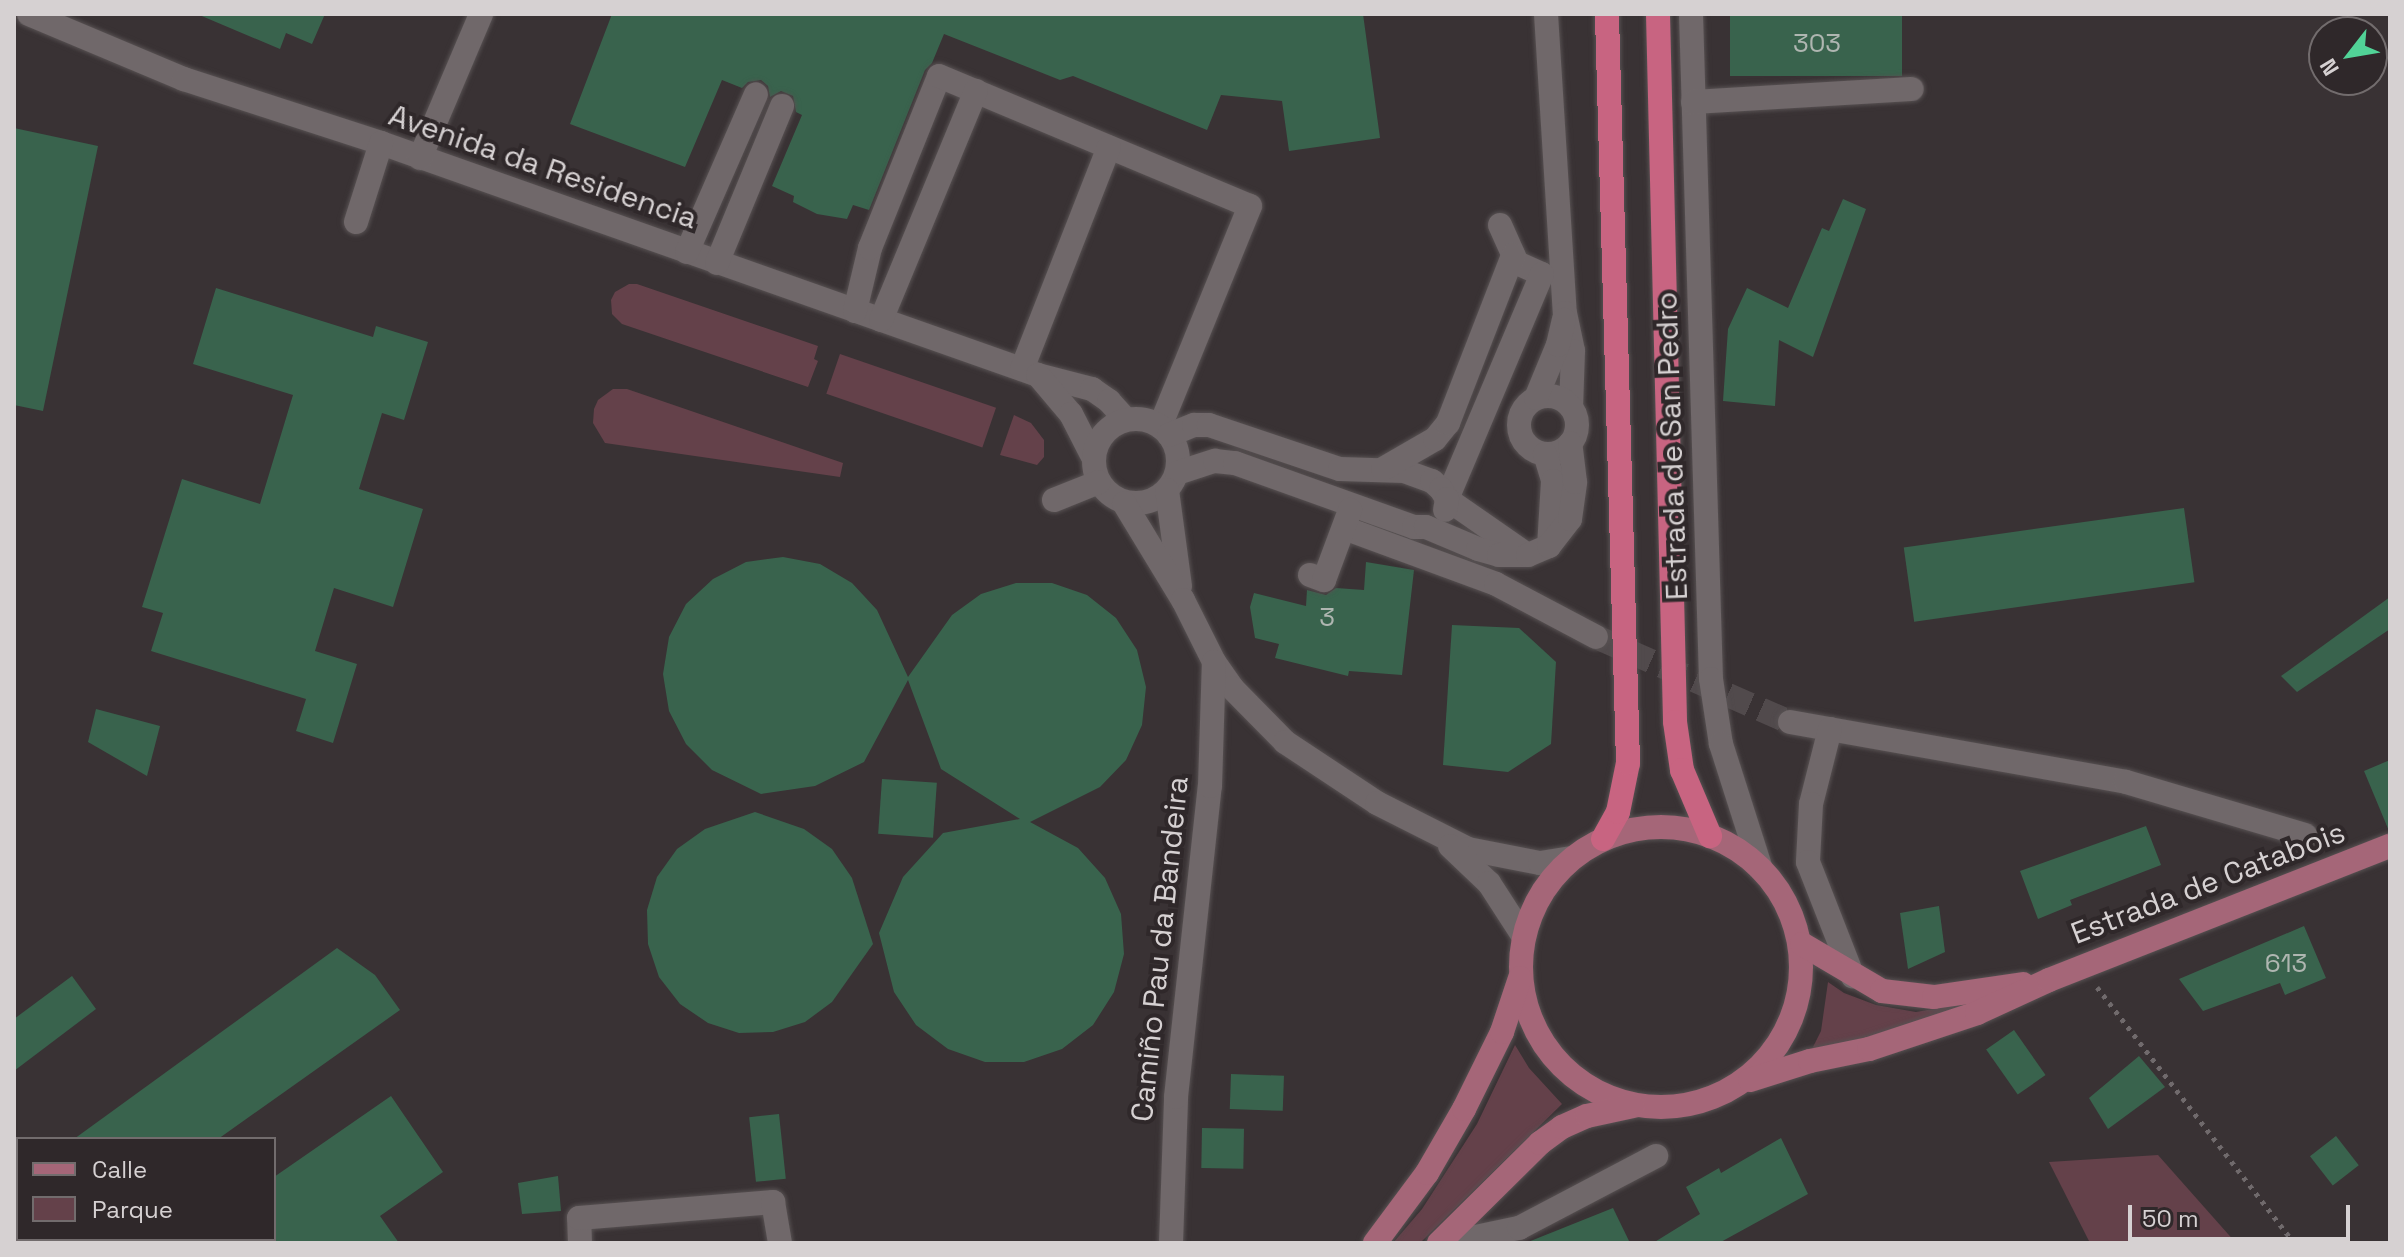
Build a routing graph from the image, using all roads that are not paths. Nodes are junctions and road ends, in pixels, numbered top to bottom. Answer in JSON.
{"nodes":[{"id":1,"x":29,"y":14,"type":"edge"},
{"id":2,"x":481,"y":14,"type":"edge"},
{"id":3,"x":1546,"y":14,"type":"edge"},
{"id":4,"x":1607,"y":14,"type":"edge"},
{"id":5,"x":1658,"y":14,"type":"edge"},
{"id":6,"x":1691,"y":14,"type":"edge"},
{"id":7,"x":1912,"y":89,"type":"dead end"},
{"id":8,"x":976,"y":91,"type":"junction"},
{"id":9,"x":756,"y":94,"type":"dead end"},
{"id":10,"x":1693,"y":102,"type":"junction"},
{"id":11,"x":782,"y":106,"type":"dead end"},
{"id":12,"x":381,"y":143,"type":"junction"},
{"id":13,"x":1109,"y":147,"type":"junction"},
{"id":14,"x":420,"y":158,"type":"junction"},
{"id":15,"x":356,"y":222,"type":"dead end"},
{"id":16,"x":1500,"y":225,"type":"dead end"},
{"id":17,"x":687,"y":252,"type":"junction"},
{"id":18,"x":717,"y":263,"type":"junction"},
{"id":19,"x":1528,"y":266,"type":"junction"},
{"id":20,"x":855,"y":311,"type":"junction"},
{"id":21,"x":1565,"y":313,"type":"junction"},
{"id":22,"x":881,"y":320,"type":"junction"},
{"id":23,"x":1030,"y":372,"type":"junction"},
{"id":24,"x":1536,"y":398,"type":"junction"},
{"id":25,"x":1571,"y":407,"type":"junction"},
{"id":26,"x":1126,"y":420,"type":"junction"},
{"id":27,"x":1164,"y":430,"type":"junction"},
{"id":28,"x":1570,"y":443,"type":"junction"},
{"id":29,"x":1545,"y":454,"type":"junction"},
{"id":30,"x":1092,"y":455,"type":"junction"},
{"id":31,"x":1383,"y":469,"type":"junction"},
{"id":32,"x":1416,"y":475,"type":"junction"},
{"id":33,"x":1172,"y":481,"type":"junction"},
{"id":34,"x":1099,"y":482,"type":"junction"},
{"id":35,"x":1447,"y":499,"type":"junction"},
{"id":36,"x":1054,"y":500,"type":"dead end"},
{"id":37,"x":1124,"y":503,"type":"junction"},
{"id":38,"x":1352,"y":504,"type":"junction"},
{"id":39,"x":1426,"y":527,"type":"junction"},
{"id":40,"x":1355,"y":532,"type":"dead end"},
{"id":41,"x":1538,"y":551,"type":"junction"},
{"id":42,"x":1310,"y":575,"type":"dead end"},
{"id":43,"x":1183,"y":600,"type":"junction"},
{"id":44,"x":1596,"y":637,"type":"tunnel mouth"},
{"id":45,"x":1214,"y":662,"type":"junction"},
{"id":46,"x":1790,"y":722,"type":"tunnel mouth"},
{"id":47,"x":1830,"y":729,"type":"junction"},
{"id":48,"x":2305,"y":835,"type":"dead end"},
{"id":49,"x":1440,"y":836,"type":"junction"},
{"id":50,"x":1710,"y":836,"type":"junction"},
{"id":51,"x":1603,"y":839,"type":"junction"},
{"id":52,"x":2390,"y":846,"type":"edge"},
{"id":53,"x":1573,"y":858,"type":"junction"},
{"id":54,"x":1761,"y":869,"type":"junction"},
{"id":55,"x":1522,"y":934,"type":"junction"},
{"id":56,"x":1802,"y":944,"type":"junction"},
{"id":57,"x":1521,"y":976,"type":"junction"},
{"id":58,"x":1853,"y":977,"type":"junction"},
{"id":59,"x":2049,"y":980,"type":"junction"},
{"id":60,"x":1744,"y":1082,"type":"junction"},
{"id":61,"x":1633,"y":1106,"type":"junction"},
{"id":62,"x":1656,"y":1156,"type":"dead end"},
{"id":63,"x":1522,"y":1236,"type":"edge"},
{"id":64,"x":580,"y":1243,"type":"edge"},
{"id":65,"x":780,"y":1243,"type":"edge"},
{"id":66,"x":1171,"y":1243,"type":"edge"},
{"id":67,"x":1375,"y":1243,"type":"edge"},
{"id":68,"x":1439,"y":1243,"type":"edge"},
{"id":69,"x":1447,"y":1243,"type":"edge"}],
"edges":[{"from":1,"to":12,"type":"street","name":"Avenida da Residencia"},
{"from":2,"to":14,"type":"street"},
{"from":3,"to":21,"type":"street"},
{"from":4,"to":51,"type":"highway"},
{"from":5,"to":50,"type":"highway"},
{"from":6,"to":10,"type":"street","name":"Estrada de San Pedro"},
{"from":7,"to":10,"type":"street"},
{"from":8,"to":13,"type":"street"},
{"from":8,"to":20,"type":"street"},
{"from":8,"to":22,"type":"street"},
{"from":9,"to":17,"type":"street"},
{"from":10,"to":54,"type":"street","name":"Estrada de San Pedro"},
{"from":11,"to":18,"type":"street"},
{"from":12,"to":14,"type":"street","name":"Avenida da Residencia"},
{"from":12,"to":15,"type":"street"},
{"from":13,"to":23,"type":"street"},
{"from":13,"to":27,"type":"street"},
{"from":14,"to":17,"type":"street","name":"Avenida da Residencia"},
{"from":16,"to":19,"type":"street"},
{"from":17,"to":18,"type":"street","name":"Avenida da Residencia"},
{"from":18,"to":20,"type":"street","name":"Avenida da Residencia"},
{"from":19,"to":31,"type":"street"},
{"from":19,"to":32,"type":"street"},
{"from":19,"to":35,"type":"street"},
{"from":20,"to":22,"type":"street","name":"Avenida da Residencia"},
{"from":21,"to":24,"type":"street"},
{"from":21,"to":25,"type":"street"},
{"from":22,"to":23,"type":"street","name":"Avenida da Residencia"},
{"from":23,"to":26,"type":"street","name":"Avenida da Residencia"},
{"from":23,"to":30,"type":"street"},
{"from":24,"to":25,"type":"street"},
{"from":24,"to":29,"type":"street"},
{"from":25,"to":28,"type":"street"},
{"from":26,"to":27,"type":"street"},
{"from":26,"to":30,"type":"street"},
{"from":27,"to":31,"type":"street"},
{"from":27,"to":33,"type":"street"},
{"from":28,"to":29,"type":"street"},
{"from":28,"to":41,"type":"street"},
{"from":29,"to":41,"type":"street"},
{"from":30,"to":34,"type":"street"},
{"from":31,"to":32,"type":"street"},
{"from":32,"to":35,"type":"street"},
{"from":33,"to":37,"type":"street"},
{"from":33,"to":38,"type":"street"},
{"from":33,"to":43,"type":"street"},
{"from":34,"to":36,"type":"street"},
{"from":34,"to":37,"type":"street"},
{"from":35,"to":39,"type":"street"},
{"from":35,"to":41,"type":"street"},
{"from":37,"to":43,"type":"street"},
{"from":38,"to":39,"type":"street"},
{"from":38,"to":42,"type":"street"},
{"from":39,"to":41,"type":"street"},
{"from":40,"to":44,"type":"street"},
{"from":43,"to":45,"type":"street"},
{"from":45,"to":49,"type":"street"},
{"from":45,"to":66,"type":"street","name":"Camiño Pau da Bandeira"},
{"from":46,"to":47,"type":"street"},
{"from":47,"to":48,"type":"street"},
{"from":47,"to":58,"type":"street"},
{"from":49,"to":53,"type":"street"},
{"from":49,"to":55,"type":"street"},
{"from":50,"to":51,"type":"main road","name":"Estrada de Catabois"},
{"from":50,"to":54,"type":"main road","name":"Estrada de Catabois"},
{"from":51,"to":53,"type":"main road"},
{"from":52,"to":59,"type":"main road","name":"Estrada de Catabois"},
{"from":53,"to":55,"type":"main road","name":"Estrada de Catabois"},
{"from":54,"to":56,"type":"main road","name":"Estrada de Catabois"},
{"from":55,"to":57,"type":"main road","name":"Estrada de Catabois"},
{"from":56,"to":58,"type":"main road","name":"Estrada de Catabois"},
{"from":56,"to":60,"type":"main road","name":"Estrada de Catabois"},
{"from":57,"to":61,"type":"main road","name":"Estrada de Catabois"},
{"from":57,"to":67,"type":"main road","name":"Estrada de Catabois"},
{"from":58,"to":59,"type":"main road","name":"Estrada de Catabois"},
{"from":59,"to":60,"type":"main road","name":"Estrada de Catabois"},
{"from":60,"to":61,"type":"main road","name":"Estrada de Catabois"},
{"from":61,"to":68,"type":"main road","name":"Estrada de Catabois"},
{"from":62,"to":63,"type":"street"},
{"from":63,"to":69,"type":"street"},
{"from":64,"to":65,"type":"street"}]}
